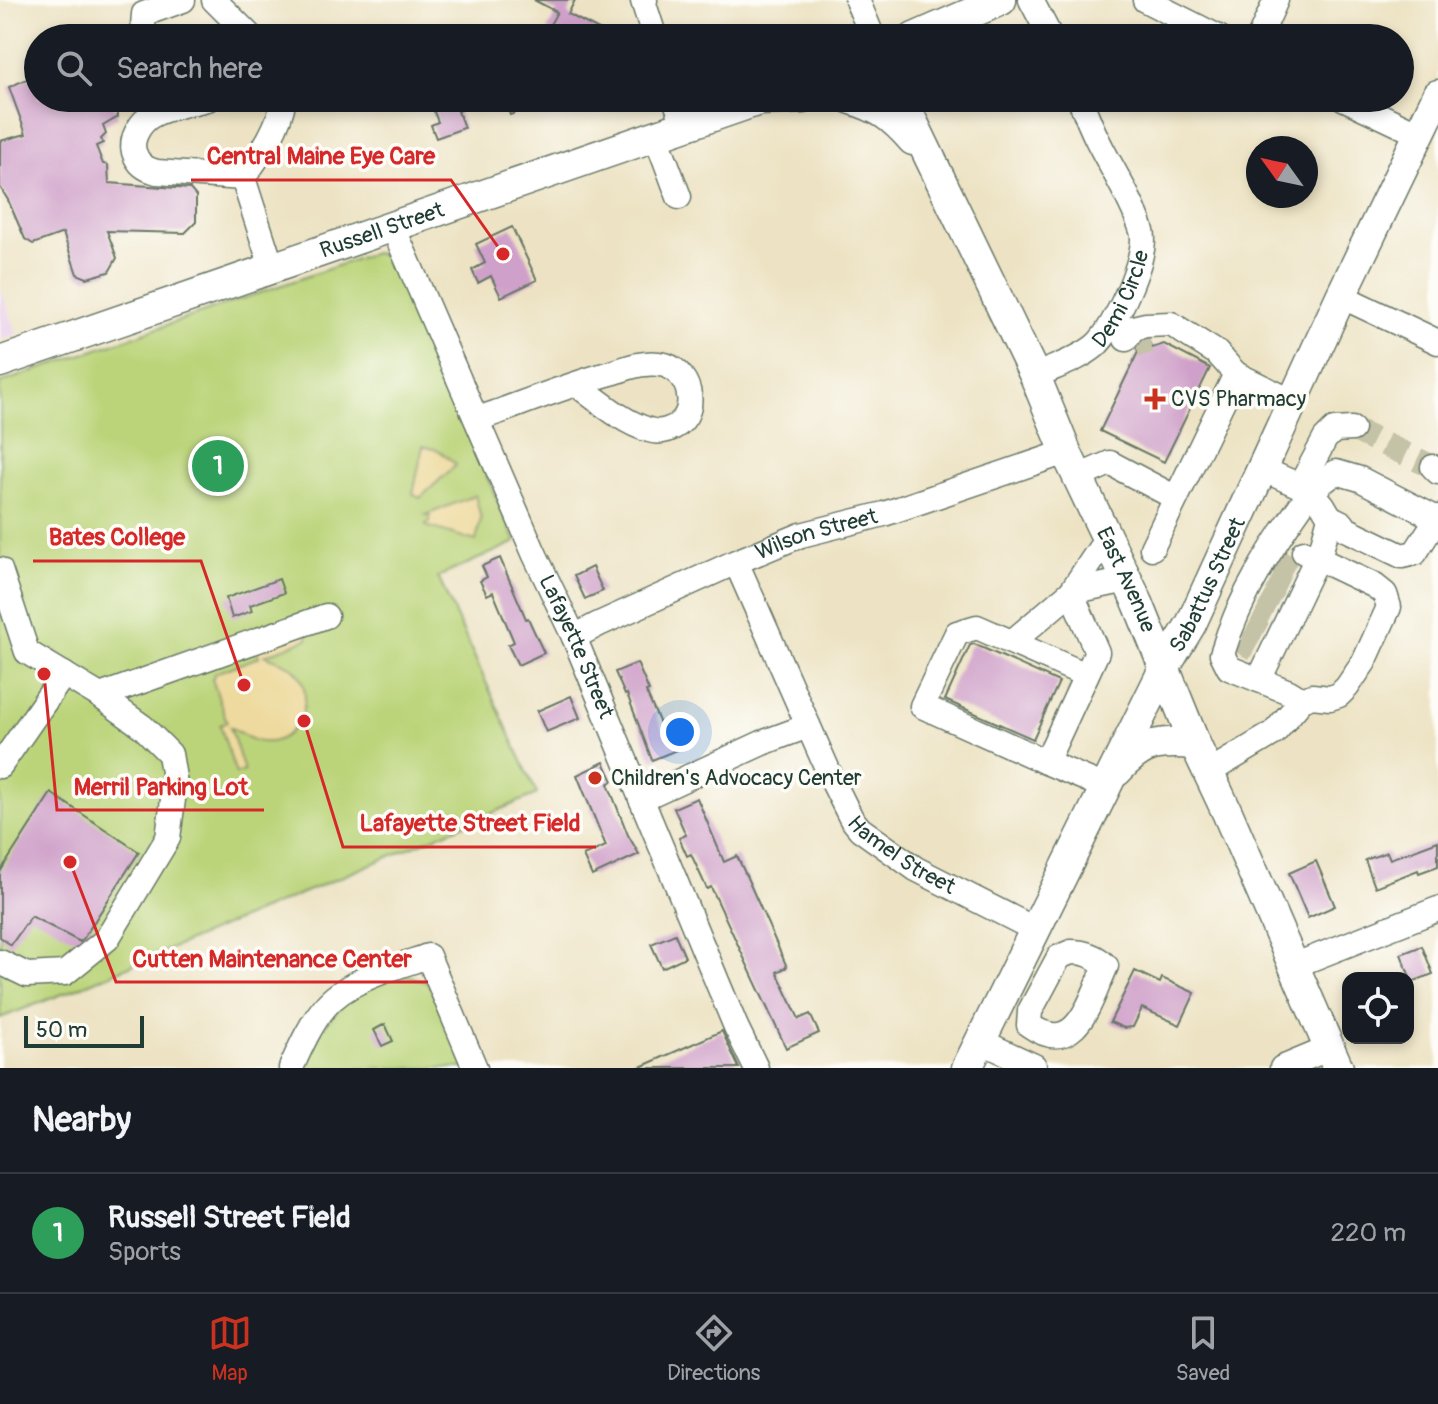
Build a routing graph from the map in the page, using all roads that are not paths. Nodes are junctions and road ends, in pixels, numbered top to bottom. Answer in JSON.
{"nodes":[{"id":1,"x":183,"y":0,"type":"edge"},
{"id":2,"x":214,"y":0,"type":"edge"},
{"id":3,"x":645,"y":0,"type":"edge"},
{"id":4,"x":857,"y":0,"type":"edge"},
{"id":5,"x":1001,"y":0,"type":"edge"},
{"id":6,"x":1031,"y":0,"type":"edge"},
{"id":7,"x":1145,"y":0,"type":"edge"},
{"id":8,"x":1276,"y":0,"type":"edge"},
{"id":9,"x":143,"y":24,"type":"edge"},
{"id":10,"x":234,"y":24,"type":"edge"},
{"id":11,"x":650,"y":24,"type":"edge"},
{"id":12,"x":867,"y":24,"type":"edge"},
{"id":13,"x":946,"y":24,"type":"edge"},
{"id":14,"x":1044,"y":24,"type":"edge"},
{"id":15,"x":1192,"y":24,"type":"edge"},
{"id":16,"x":1265,"y":24,"type":"edge"},
{"id":17,"x":1438,"y":95,"type":"edge"},
{"id":18,"x":162,"y":112,"type":"edge"},
{"id":19,"x":281,"y":112,"type":"edge"},
{"id":20,"x":706,"y":112,"type":"edge"},
{"id":21,"x":883,"y":112,"type":"edge"},
{"id":22,"x":908,"y":112,"type":"edge"},
{"id":23,"x":1085,"y":112,"type":"edge"},
{"id":24,"x":1373,"y":112,"type":"edge"},
{"id":25,"x":672,"y":120,"type":"edge"},
{"id":26,"x":1419,"y":134,"type":"junction"},
{"id":27,"x":931,"y":161,"type":"junction"},
{"id":28,"x":243,"y":178,"type":"junction"},
{"id":29,"x":679,"y":197,"type":"dead end"},
{"id":30,"x":393,"y":227,"type":"junction"},
{"id":31,"x":272,"y":268,"type":"junction"},
{"id":32,"x":1341,"y":296,"type":"junction"},
{"id":33,"x":1129,"y":339,"type":"junction"},
{"id":34,"x":1438,"y":342,"type":"edge"},
{"id":35,"x":0,"y":362,"type":"edge"},
{"id":36,"x":1236,"y":374,"type":"junction"},
{"id":37,"x":1035,"y":376,"type":"junction"},
{"id":38,"x":576,"y":384,"type":"dead end"},
{"id":39,"x":1293,"y":402,"type":"junction"},
{"id":40,"x":477,"y":420,"type":"junction"},
{"id":41,"x":1352,"y":429,"type":"dead end"},
{"id":42,"x":1072,"y":464,"type":"junction"},
{"id":43,"x":1262,"y":469,"type":"junction"},
{"id":44,"x":1306,"y":488,"type":"junction"},
{"id":45,"x":1176,"y":498,"type":"junction"},
{"id":46,"x":1431,"y":514,"type":"edge"},
{"id":47,"x":1336,"y":520,"type":"junction"},
{"id":48,"x":1107,"y":538,"type":"junction"},
{"id":49,"x":1152,"y":548,"type":"dead end"},
{"id":50,"x":736,"y":562,"type":"junction"},
{"id":51,"x":0,"y":570,"type":"edge"},
{"id":52,"x":1127,"y":580,"type":"junction"},
{"id":53,"x":1071,"y":592,"type":"junction"},
{"id":54,"x":1271,"y":598,"type":"junction"},
{"id":55,"x":326,"y":616,"type":"dead end"},
{"id":56,"x":574,"y":637,"type":"junction"},
{"id":57,"x":1012,"y":642,"type":"junction"},
{"id":58,"x":1165,"y":667,"type":"junction"},
{"id":59,"x":64,"y":674,"type":"junction"},
{"id":60,"x":1086,"y":675,"type":"junction"},
{"id":61,"x":1259,"y":680,"type":"junction"},
{"id":62,"x":100,"y":696,"type":"junction"},
{"id":63,"x":1302,"y":700,"type":"junction"},
{"id":64,"x":808,"y":726,"type":"junction"},
{"id":65,"x":1195,"y":744,"type":"junction"},
{"id":66,"x":1046,"y":762,"type":"junction"},
{"id":67,"x":0,"y":766,"type":"edge"},
{"id":68,"x":1209,"y":772,"type":"junction"},
{"id":69,"x":1106,"y":784,"type":"junction"},
{"id":70,"x":641,"y":799,"type":"junction"},
{"id":71,"x":1438,"y":909,"type":"edge"},
{"id":72,"x":1034,"y":929,"type":"junction"},
{"id":73,"x":0,"y":962,"type":"edge"},
{"id":74,"x":1293,"y":966,"type":"junction"},
{"id":75,"x":1002,"y":996,"type":"junction"},
{"id":76,"x":1032,"y":1010,"type":"dead end"},
{"id":77,"x":973,"y":1054,"type":"edge"},
{"id":78,"x":1334,"y":1058,"type":"edge"},
{"id":79,"x":1034,"y":1066,"type":"dead end"},
{"id":80,"x":291,"y":1068,"type":"edge"},
{"id":81,"x":475,"y":1068,"type":"edge"},
{"id":82,"x":756,"y":1068,"type":"edge"},
{"id":83,"x":1282,"y":1068,"type":"edge"}],
"edges":[{"from":1,"to":9,"type":"street"},
{"from":2,"to":10,"type":"street"},
{"from":3,"to":11,"type":"street"},
{"from":4,"to":12,"type":"street"},
{"from":5,"to":13,"type":"main road"},
{"from":6,"to":14,"type":"street"},
{"from":7,"to":15,"type":"street"},
{"from":8,"to":16,"type":"street"},
{"from":17,"to":26,"type":"main road","name":"Sabattus Street"},
{"from":18,"to":28,"type":"street"},
{"from":19,"to":28,"type":"street"},
{"from":20,"to":25,"type":"main road","name":"Russell Street"},
{"from":21,"to":27,"type":"main road"},
{"from":22,"to":27,"type":"main road","name":"East Avenue"},
{"from":23,"to":33,"type":"street","name":"Demi Circle"},
{"from":24,"to":26,"type":"street"},
{"from":25,"to":29,"type":"street"},
{"from":25,"to":30,"type":"main road","name":"Russell Street"},
{"from":26,"to":32,"type":"main road","name":"Sabattus Street"},
{"from":27,"to":37,"type":"main road","name":"East Avenue"},
{"from":28,"to":31,"type":"street"},
{"from":30,"to":31,"type":"main road","name":"Russell Street"},
{"from":30,"to":40,"type":"street","name":"Lafayette Street"},
{"from":31,"to":35,"type":"main road","name":"Russell Street"},
{"from":32,"to":34,"type":"street"},
{"from":32,"to":39,"type":"main road","name":"Sabattus Street"},
{"from":33,"to":36,"type":"street"},
{"from":33,"to":37,"type":"street","name":"Demi Circle"},
{"from":36,"to":39,"type":"street"},
{"from":36,"to":45,"type":"street"},
{"from":37,"to":42,"type":"main road","name":"East Avenue"},
{"from":38,"to":40,"type":"street"},
{"from":39,"to":43,"type":"main road","name":"Sabattus Street"},
{"from":40,"to":56,"type":"street","name":"Lafayette Street"},
{"from":41,"to":44,"type":"street"},
{"from":42,"to":45,"type":"street","name":"Wilson Street"},
{"from":42,"to":48,"type":"main road","name":"East Avenue"},
{"from":42,"to":50,"type":"street","name":"Wilson Street"},
{"from":43,"to":44,"type":"street"},
{"from":43,"to":58,"type":"main road","name":"Sabattus Street"},
{"from":44,"to":46,"type":"street"},
{"from":44,"to":47,"type":"street"},
{"from":44,"to":54,"type":"street"},
{"from":45,"to":49,"type":"street"},
{"from":46,"to":47,"type":"street"},
{"from":47,"to":54,"type":"street"},
{"from":48,"to":52,"type":"main road","name":"East Avenue"},
{"from":48,"to":53,"type":"street"},
{"from":50,"to":56,"type":"street","name":"Wilson Street"},
{"from":50,"to":64,"type":"street","name":"Hamel Street"},
{"from":51,"to":59,"type":"street"},
{"from":52,"to":53,"type":"street"},
{"from":52,"to":58,"type":"main road","name":"East Avenue"},
{"from":53,"to":57,"type":"street"},
{"from":53,"to":60,"type":"street"},
{"from":54,"to":61,"type":"street"},
{"from":54,"to":61,"type":"street"},
{"from":54,"to":63,"type":"street"},
{"from":55,"to":62,"type":"street"},
{"from":56,"to":70,"type":"street","name":"Lafayette Street"},
{"from":57,"to":60,"type":"street"},
{"from":57,"to":66,"type":"street"},
{"from":58,"to":65,"type":"main road","name":"East Avenue"},
{"from":58,"to":69,"type":"main road","name":"Sabattus Street"},
{"from":59,"to":62,"type":"street"},
{"from":59,"to":67,"type":"street"},
{"from":60,"to":66,"type":"street"},
{"from":61,"to":63,"type":"street"},
{"from":62,"to":73,"type":"street"},
{"from":63,"to":68,"type":"street"},
{"from":64,"to":70,"type":"street"},
{"from":64,"to":72,"type":"street","name":"Hamel Street"},
{"from":65,"to":68,"type":"main road","name":"East Avenue"},
{"from":65,"to":69,"type":"main road"},
{"from":66,"to":69,"type":"street"},
{"from":68,"to":74,"type":"main road","name":"East Avenue"},
{"from":69,"to":72,"type":"main road","name":"Sabattus Street"},
{"from":70,"to":82,"type":"street","name":"Lafayette Street"},
{"from":71,"to":74,"type":"street"},
{"from":72,"to":75,"type":"main road","name":"Sabattus Street"},
{"from":74,"to":78,"type":"main road","name":"East Avenue"},
{"from":75,"to":76,"type":"street"},
{"from":75,"to":77,"type":"main road","name":"Sabattus Street"},
{"from":77,"to":79,"type":"street"},
{"from":78,"to":83,"type":"street"},
{"from":80,"to":81,"type":"street"}]}
